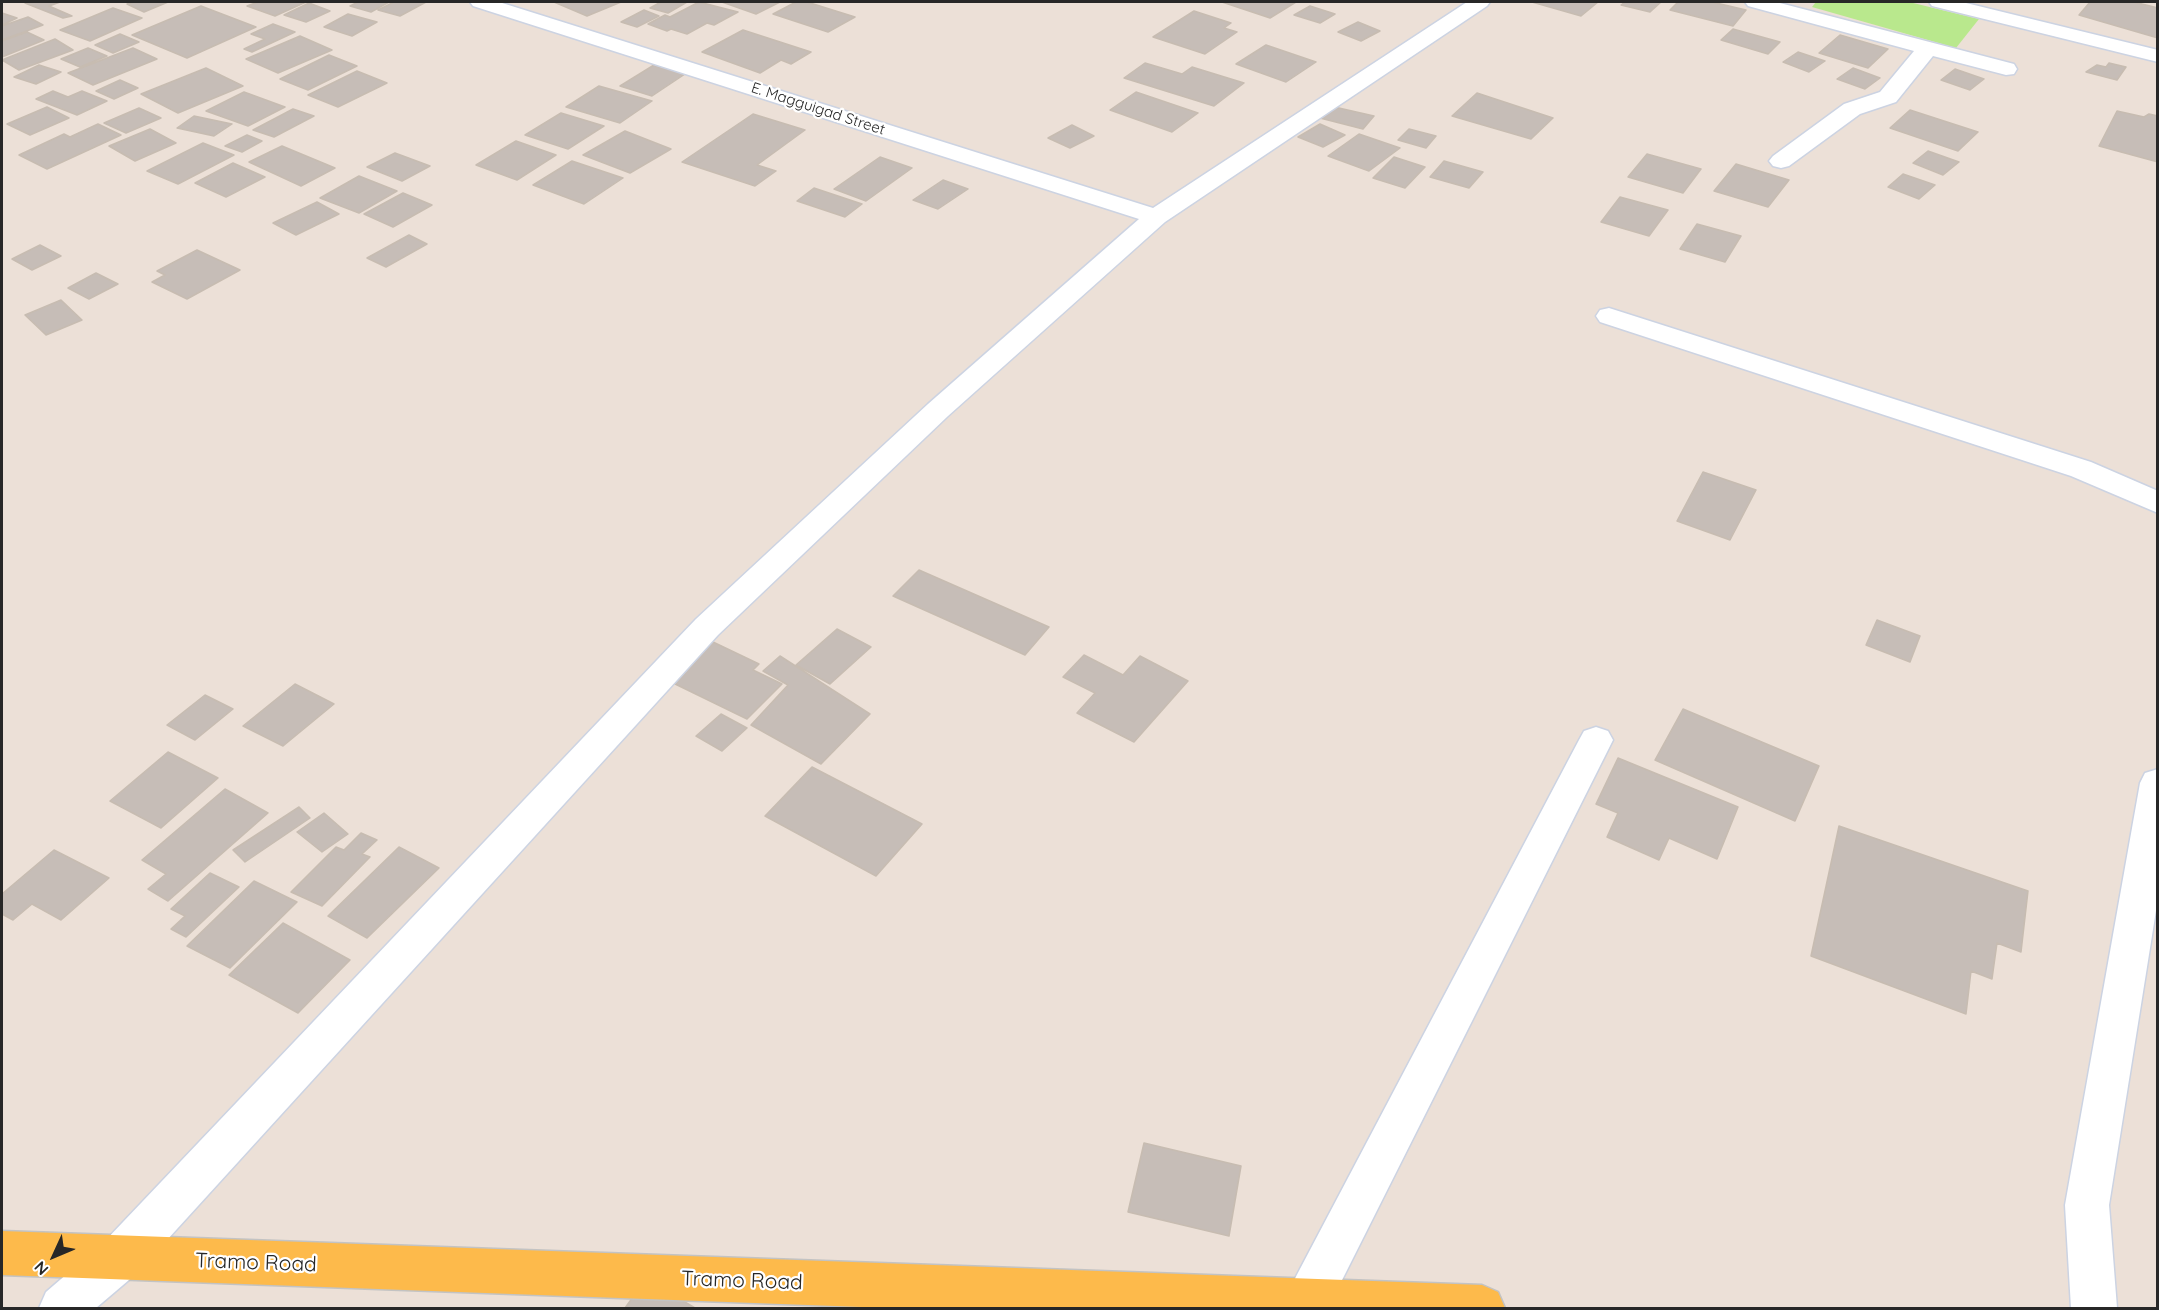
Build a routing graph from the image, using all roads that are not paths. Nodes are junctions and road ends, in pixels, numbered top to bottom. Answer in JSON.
{"nodes":[{"id":1,"x":480,"y":2,"type":"edge"},
{"id":2,"x":1480,"y":2,"type":"edge"},
{"id":3,"x":1755,"y":2,"type":"edge"},
{"id":4,"x":1939,"y":2,"type":"edge"},
{"id":5,"x":1928,"y":48,"type":"junction"},
{"id":6,"x":2157,"y":56,"type":"edge"},
{"id":7,"x":2006,"y":69,"type":"dead end"},
{"id":8,"x":1781,"y":161,"type":"dead end"},
{"id":9,"x":1156,"y":218,"type":"junction"},
{"id":10,"x":1609,"y":316,"type":"dead end"},
{"id":11,"x":2157,"y":503,"type":"edge"},
{"id":12,"x":1596,"y":740,"type":"dead end"},
{"id":13,"x":2157,"y":783,"type":"edge"},
{"id":14,"x":2,"y":1253,"type":"edge"},
{"id":15,"x":120,"y":1258,"type":"junction"},
{"id":16,"x":1307,"y":1302,"type":"junction"},
{"id":17,"x":62,"y":1308,"type":"edge"},
{"id":18,"x":1482,"y":1308,"type":"edge"},
{"id":19,"x":2094,"y":1308,"type":"edge"}],
"edges":[{"from":1,"to":9,"type":"street","name":"E. Magguigad Street"},
{"from":2,"to":9,"type":"street"},
{"from":3,"to":5,"type":"street"},
{"from":4,"to":6,"type":"street"},
{"from":5,"to":7,"type":"street"},
{"from":5,"to":8,"type":"street"},
{"from":9,"to":15,"type":"street"},
{"from":10,"to":11,"type":"street"},
{"from":12,"to":16,"type":"street"},
{"from":13,"to":19,"type":"street"},
{"from":14,"to":15,"type":"main road","name":"Tramo Road"},
{"from":15,"to":16,"type":"main road","name":"Tramo Road"},
{"from":15,"to":17,"type":"street"},
{"from":16,"to":18,"type":"main road","name":"Tramo Road"}]}
